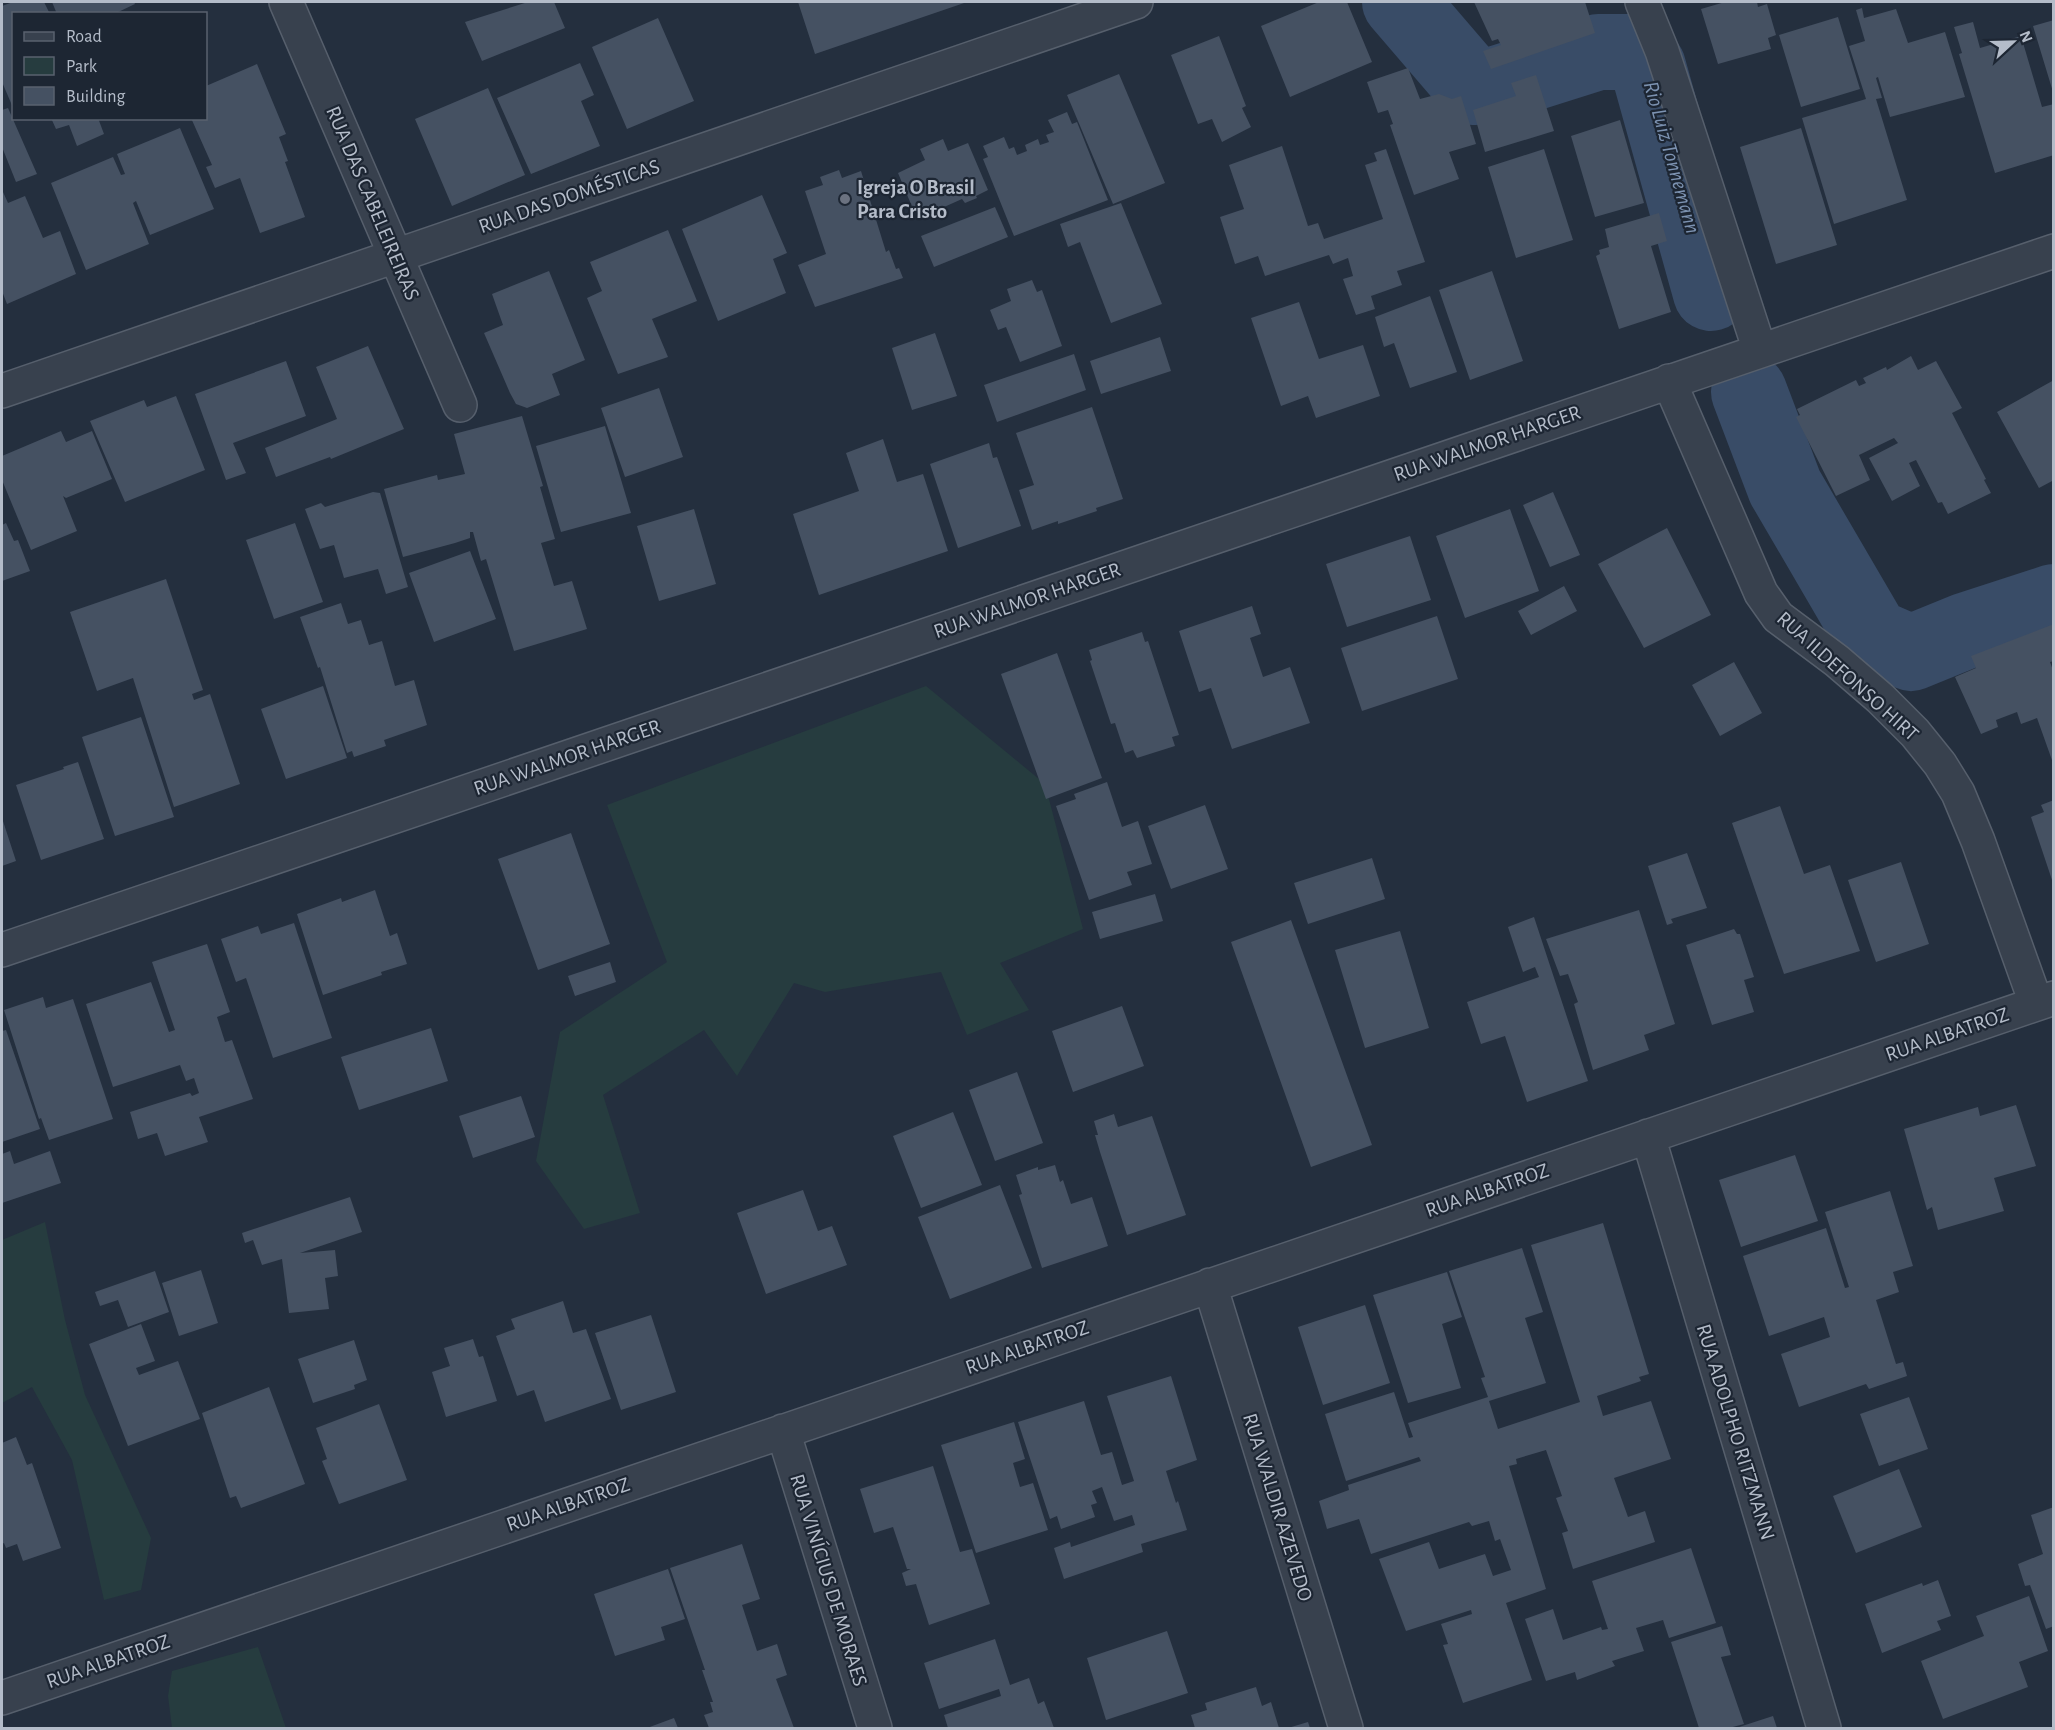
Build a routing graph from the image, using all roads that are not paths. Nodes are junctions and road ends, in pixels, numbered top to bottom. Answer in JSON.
{"nodes":[{"id":1,"x":286,"y":2,"type":"edge"},
{"id":2,"x":1136,"y":2,"type":"edge"},
{"id":3,"x":1642,"y":2,"type":"edge"},
{"id":4,"x":2054,"y":251,"type":"edge"},
{"id":5,"x":395,"y":256,"type":"junction"},
{"id":6,"x":1760,"y":351,"type":"junction"},
{"id":7,"x":1669,"y":381,"type":"junction"},
{"id":8,"x":2,"y":391,"type":"edge"},
{"id":9,"x":460,"y":405,"type":"dead end"},
{"id":10,"x":2,"y":950,"type":"edge"},
{"id":11,"x":2045,"y":1000,"type":"edge"},
{"id":12,"x":1648,"y":1136,"type":"junction"},
{"id":13,"x":1210,"y":1285,"type":"junction"},
{"id":14,"x":783,"y":1431,"type":"junction"},
{"id":15,"x":2,"y":1698,"type":"edge"},
{"id":16,"x":876,"y":1728,"type":"edge"},
{"id":17,"x":1346,"y":1728,"type":"edge"},
{"id":18,"x":1824,"y":1728,"type":"edge"}],
"edges":[{"from":1,"to":5,"type":"street","name":"RUA DAS CABELEIREIRAS"},
{"from":2,"to":5,"type":"street","name":"RUA DAS DOMÉSTICAS"},
{"from":3,"to":6,"type":"street"},
{"from":4,"to":6,"type":"street","name":"RUA WALMOR HARGER"},
{"from":5,"to":8,"type":"street","name":"RUA DAS DOMÉSTICAS"},
{"from":5,"to":9,"type":"street","name":"RUA DAS CABELEIREIRAS"},
{"from":6,"to":7,"type":"street","name":"RUA WALMOR HARGER"},
{"from":7,"to":10,"type":"street","name":"RUA WALMOR HARGER"},
{"from":7,"to":11,"type":"street","name":"RUA ILDEFONSO HIRT"},
{"from":11,"to":12,"type":"street","name":"RUA ALBATROZ"},
{"from":12,"to":13,"type":"street","name":"RUA ALBATROZ"},
{"from":12,"to":18,"type":"street","name":"RUA ADOLPHO RITZMANN"},
{"from":13,"to":14,"type":"street","name":"RUA ALBATROZ"},
{"from":13,"to":17,"type":"street","name":"RUA WALDIR AZEVEDO"},
{"from":14,"to":15,"type":"street","name":"RUA ALBATROZ"},
{"from":14,"to":16,"type":"street","name":"RUA VINÍCIUS DE MORAES"}]}
